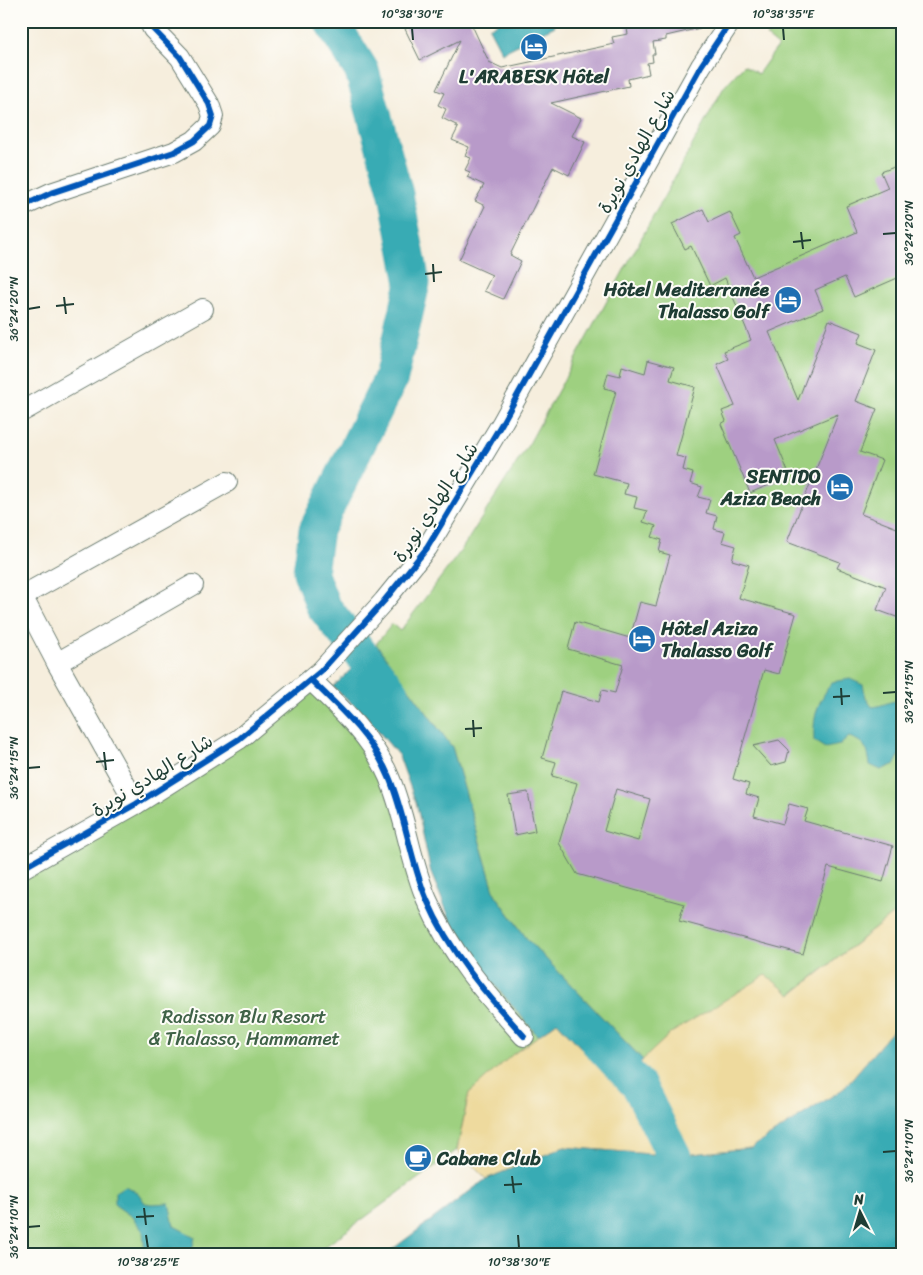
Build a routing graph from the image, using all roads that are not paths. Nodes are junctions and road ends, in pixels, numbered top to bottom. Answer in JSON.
{"nodes":[{"id":1,"x":149,"y":21,"type":"edge"},
{"id":2,"x":731,"y":21,"type":"edge"},
{"id":3,"x":21,"y":207,"type":"edge"},
{"id":4,"x":203,"y":308,"type":"dead end"},
{"id":5,"x":21,"y":412,"type":"edge"},
{"id":6,"x":227,"y":482,"type":"dead end"},
{"id":7,"x":193,"y":585,"type":"dead end"},
{"id":8,"x":22,"y":595,"type":"edge"},
{"id":9,"x":57,"y":664,"type":"junction"},
{"id":10,"x":316,"y":675,"type":"junction"},
{"id":11,"x":136,"y":804,"type":"junction"},
{"id":12,"x":21,"y":869,"type":"edge"},
{"id":13,"x":524,"y":1036,"type":"dead end"}],
"edges":[{"from":1,"to":3,"type":"street"},
{"from":2,"to":10,"type":"street","name":"شارع الهادي نويرة"},
{"from":4,"to":5,"type":"street"},
{"from":6,"to":8,"type":"street"},
{"from":7,"to":9,"type":"street"},
{"from":8,"to":9,"type":"street"},
{"from":9,"to":11,"type":"street"},
{"from":10,"to":11,"type":"street","name":"شارع الهادي نويرة"},
{"from":10,"to":13,"type":"street"},
{"from":11,"to":12,"type":"street","name":"شارع الهادي نويرة"}]}
